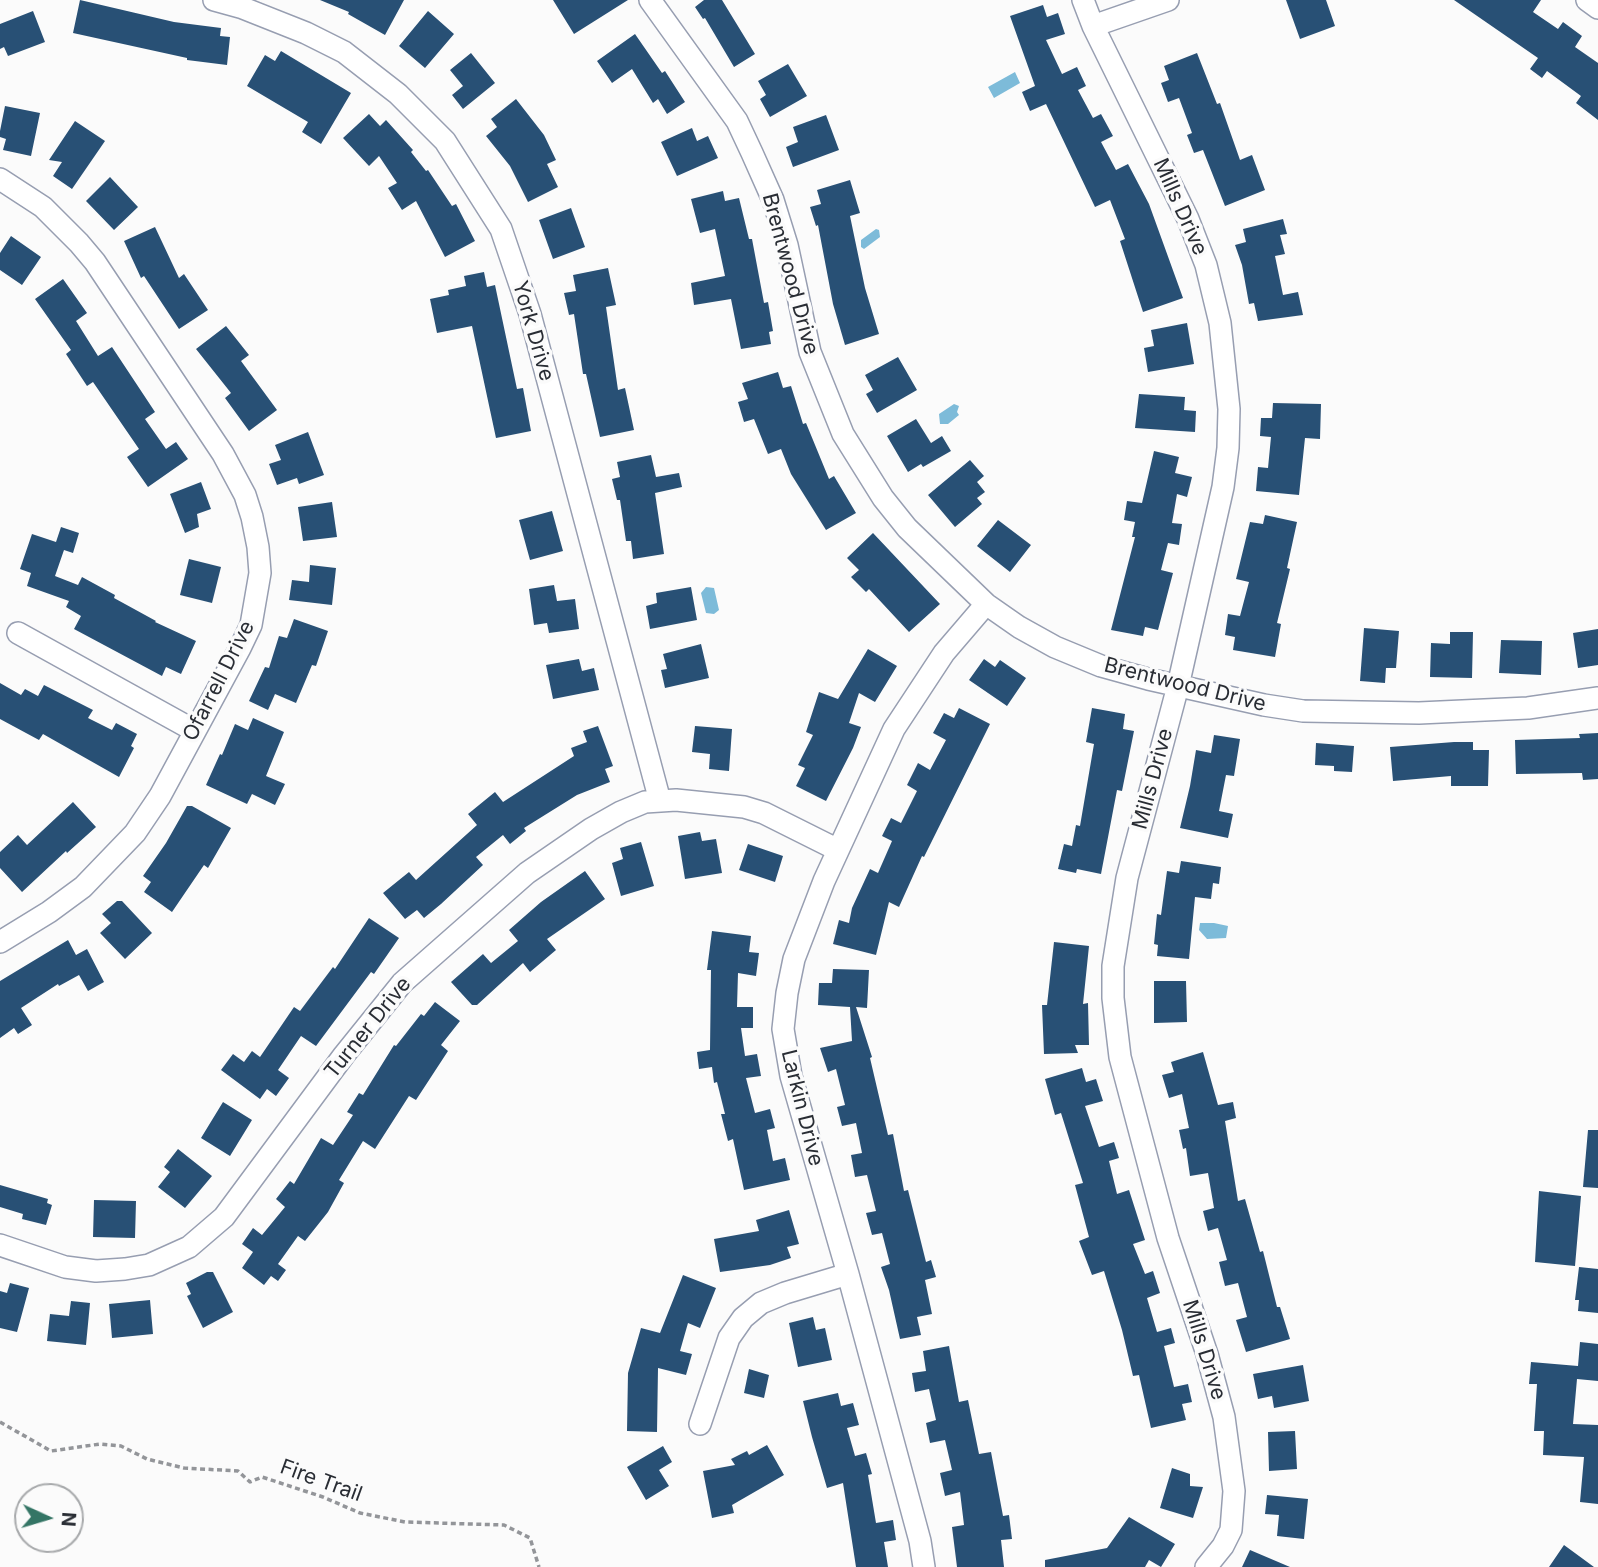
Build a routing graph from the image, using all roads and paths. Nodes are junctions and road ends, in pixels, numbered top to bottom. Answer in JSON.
{"nodes":[{"id":1,"x":214,"y":0,"type":"edge"},
{"id":2,"x":650,"y":0,"type":"edge"},
{"id":3,"x":1083,"y":0,"type":"edge"},
{"id":4,"x":1168,"y":0,"type":"edge"},
{"id":5,"x":1587,"y":0,"type":"edge"},
{"id":6,"x":1598,"y":8,"type":"edge"},
{"id":7,"x":1093,"y":26,"type":"junction"},
{"id":8,"x":0,"y":179,"type":"edge"},
{"id":9,"x":986,"y":604,"type":"junction"},
{"id":10,"x":18,"y":633,"type":"dead end"},
{"id":11,"x":1178,"y":686,"type":"junction"},
{"id":12,"x":1598,"y":698,"type":"edge"},
{"id":13,"x":195,"y":731,"type":"junction"},
{"id":14,"x":660,"y":801,"type":"junction"},
{"id":15,"x":838,"y":850,"type":"junction"},
{"id":16,"x":0,"y":942,"type":"edge"},
{"id":17,"x":0,"y":1245,"type":"edge"},
{"id":18,"x":848,"y":1274,"type":"junction"},
{"id":19,"x":0,"y":1422,"type":"edge"},
{"id":20,"x":700,"y":1424,"type":"dead end"},
{"id":21,"x":539,"y":1567,"type":"edge"},
{"id":22,"x":924,"y":1567,"type":"edge"},
{"id":23,"x":1206,"y":1567,"type":"edge"}],
"edges":[{"from":1,"to":14,"type":"street","name":"York Drive"},
{"from":2,"to":9,"type":"street","name":"Brentwood Drive"},
{"from":3,"to":7,"type":"street","name":"Mills Drive"},
{"from":4,"to":7,"type":"street"},
{"from":5,"to":6,"type":"street"},
{"from":7,"to":11,"type":"street","name":"Mills Drive"},
{"from":8,"to":13,"type":"street","name":"Ofarrell Drive"},
{"from":9,"to":11,"type":"street","name":"Brentwood Drive"},
{"from":9,"to":15,"type":"street","name":"Larkin Drive"},
{"from":10,"to":13,"type":"street"},
{"from":11,"to":12,"type":"street","name":"Brentwood Drive"},
{"from":11,"to":23,"type":"street","name":"Mills Drive"},
{"from":13,"to":16,"type":"street","name":"Ofarrell Drive"},
{"from":14,"to":15,"type":"street","name":"Turner Drive"},
{"from":14,"to":17,"type":"street","name":"Turner Drive"},
{"from":15,"to":18,"type":"street","name":"Larkin Drive"},
{"from":18,"to":20,"type":"street"},
{"from":18,"to":22,"type":"street","name":"Larkin Drive"},
{"from":19,"to":21,"type":"path","name":"Fire Trail"}]}
